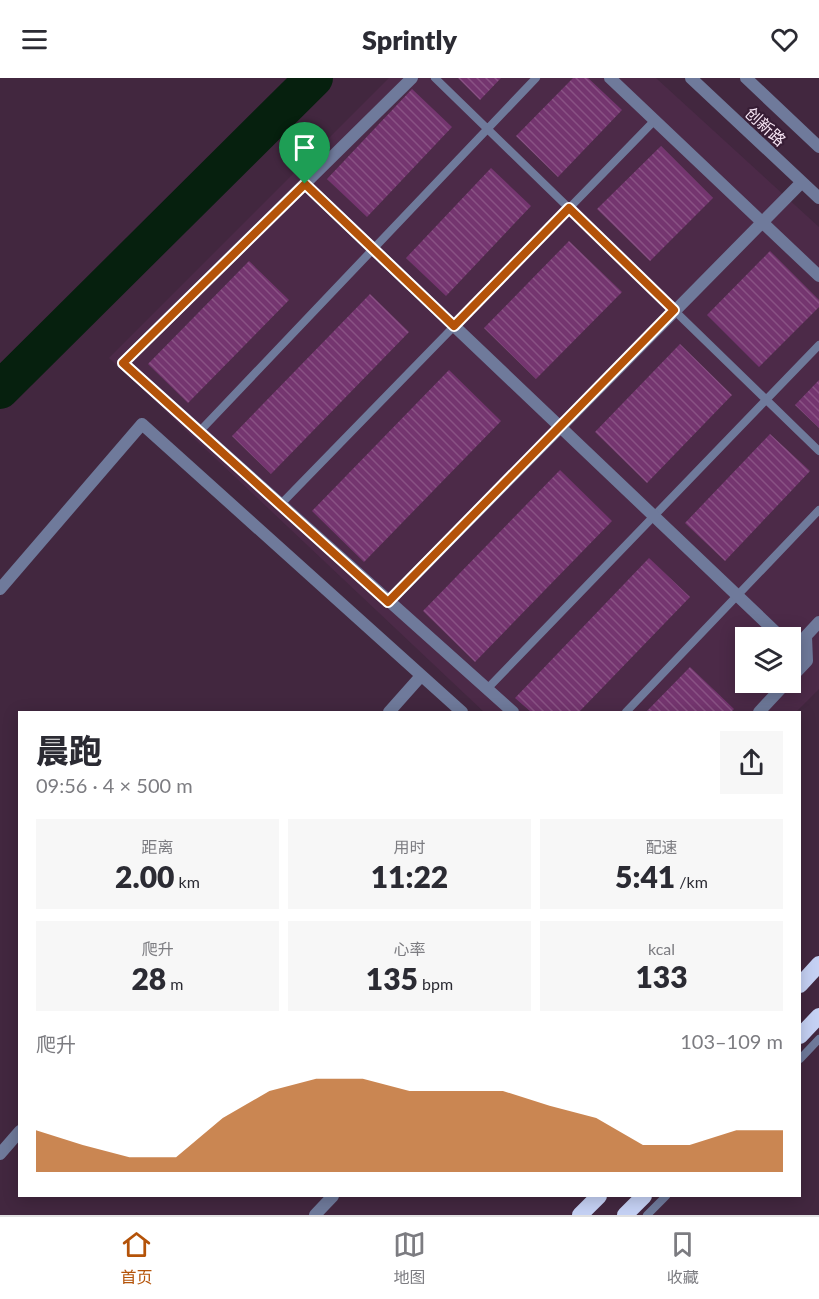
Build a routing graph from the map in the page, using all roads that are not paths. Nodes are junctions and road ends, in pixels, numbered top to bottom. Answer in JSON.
{"nodes":[{"id":1,"x":412,"y":78,"type":"edge"},
{"id":2,"x":435,"y":78,"type":"edge"},
{"id":3,"x":537,"y":78,"type":"edge"},
{"id":4,"x":610,"y":78,"type":"edge"},
{"id":5,"x":691,"y":78,"type":"edge"},
{"id":6,"x":746,"y":78,"type":"edge"},
{"id":7,"x":655,"y":120,"type":"junction"},
{"id":8,"x":488,"y":129,"type":"junction"},
{"id":9,"x":819,"y":147,"type":"edge"},
{"id":10,"x":802,"y":182,"type":"junction"},
{"id":11,"x":305,"y":184,"type":"junction"},
{"id":12,"x":819,"y":198,"type":"edge"},
{"id":13,"x":569,"y":208,"type":"junction"},
{"id":14,"x":762,"y":221,"type":"junction"},
{"id":15,"x":373,"y":249,"type":"junction"},
{"id":16,"x":819,"y":276,"type":"edge"},
{"id":17,"x":674,"y":310,"type":"junction"},
{"id":18,"x":454,"y":326,"type":"junction"},
{"id":19,"x":819,"y":345,"type":"edge"},
{"id":20,"x":766,"y":400,"type":"junction"},
{"id":21,"x":560,"y":427,"type":"junction"},
{"id":22,"x":199,"y":432,"type":"junction"},
{"id":23,"x":819,"y":451,"type":"edge"},
{"id":24,"x":280,"y":505,"type":"junction"},
{"id":25,"x":819,"y":510,"type":"edge"},
{"id":26,"x":654,"y":516,"type":"junction"},
{"id":27,"x":0,"y":589,"type":"edge"},
{"id":28,"x":738,"y":595,"type":"junction"},
{"id":29,"x":388,"y":602,"type":"junction"},
{"id":30,"x":819,"y":622,"type":"edge"},
{"id":31,"x":771,"y":627,"type":"edge"},
{"id":32,"x":801,"y":655,"type":"edge"},
{"id":33,"x":807,"y":661,"type":"junction"},
{"id":34,"x":801,"y":667,"type":"edge"},
{"id":35,"x":421,"y":676,"type":"junction"},
{"id":36,"x":487,"y":690,"type":"junction"},
{"id":37,"x":777,"y":693,"type":"edge"},
{"id":38,"x":390,"y":711,"type":"edge"},
{"id":39,"x":461,"y":711,"type":"edge"},
{"id":40,"x":512,"y":711,"type":"edge"},
{"id":41,"x":627,"y":711,"type":"edge"},
{"id":42,"x":760,"y":711,"type":"edge"},
{"id":43,"x":819,"y":964,"type":"edge"},
{"id":44,"x":801,"y":984,"type":"edge"},
{"id":45,"x":819,"y":1016,"type":"edge"},
{"id":46,"x":801,"y":1035,"type":"edge"},
{"id":47,"x":819,"y":1039,"type":"edge"},
{"id":48,"x":801,"y":1058,"type":"edge"},
{"id":49,"x":18,"y":1133,"type":"edge"},
{"id":50,"x":0,"y":1154,"type":"edge"},
{"id":51,"x":332,"y":1197,"type":"edge"},
{"id":52,"x":598,"y":1197,"type":"edge"},
{"id":53,"x":643,"y":1197,"type":"edge"},
{"id":54,"x":665,"y":1197,"type":"edge"},
{"id":55,"x":315,"y":1215,"type":"edge"},
{"id":56,"x":580,"y":1215,"type":"edge"},
{"id":57,"x":625,"y":1215,"type":"edge"},
{"id":58,"x":647,"y":1215,"type":"edge"}],
"edges":[{"from":1,"to":11,"type":"street"},
{"from":2,"to":8,"type":"lane"},
{"from":3,"to":8,"type":"lane"},
{"from":4,"to":7,"type":"street"},
{"from":5,"to":10,"type":"street","name":"创新路"},
{"from":6,"to":9,"type":"street","name":"创新路"},
{"from":7,"to":13,"type":"lane"},
{"from":7,"to":14,"type":"street"},
{"from":8,"to":13,"type":"lane"},
{"from":8,"to":15,"type":"lane"},
{"from":10,"to":12,"type":"street","name":"创新路"},
{"from":10,"to":14,"type":"street"},
{"from":11,"to":15,"type":"street"},
{"from":11,"to":22,"type":"street"},
{"from":13,"to":17,"type":"lane"},
{"from":13,"to":18,"type":"lane"},
{"from":14,"to":16,"type":"street"},
{"from":14,"to":17,"type":"street"},
{"from":15,"to":18,"type":"street"},
{"from":15,"to":22,"type":"lane"},
{"from":17,"to":20,"type":"lane"},
{"from":17,"to":21,"type":"street"},
{"from":18,"to":21,"type":"street"},
{"from":18,"to":24,"type":"lane"},
{"from":19,"to":20,"type":"lane"},
{"from":20,"to":23,"type":"lane"},
{"from":20,"to":26,"type":"lane"},
{"from":21,"to":26,"type":"street"},
{"from":21,"to":29,"type":"street"},
{"from":22,"to":24,"type":"street"},
{"from":24,"to":29,"type":"street"},
{"from":25,"to":28,"type":"lane"},
{"from":26,"to":28,"type":"street"},
{"from":26,"to":36,"type":"lane"},
{"from":27,"to":35,"type":"street"},
{"from":28,"to":31,"type":"street"},
{"from":28,"to":41,"type":"lane"},
{"from":29,"to":36,"type":"street"},
{"from":30,"to":33,"type":"street"},
{"from":32,"to":33,"type":"street"},
{"from":33,"to":34,"type":"street"},
{"from":35,"to":38,"type":"street"},
{"from":35,"to":39,"type":"street"},
{"from":36,"to":40,"type":"street"},
{"from":37,"to":42,"type":"street"},
{"from":43,"to":44,"type":"highway"},
{"from":45,"to":46,"type":"highway"},
{"from":47,"to":48,"type":"lane"},
{"from":49,"to":50,"type":"street"},
{"from":51,"to":55,"type":"street"},
{"from":52,"to":56,"type":"highway"},
{"from":53,"to":57,"type":"highway"},
{"from":54,"to":58,"type":"lane"}]}
